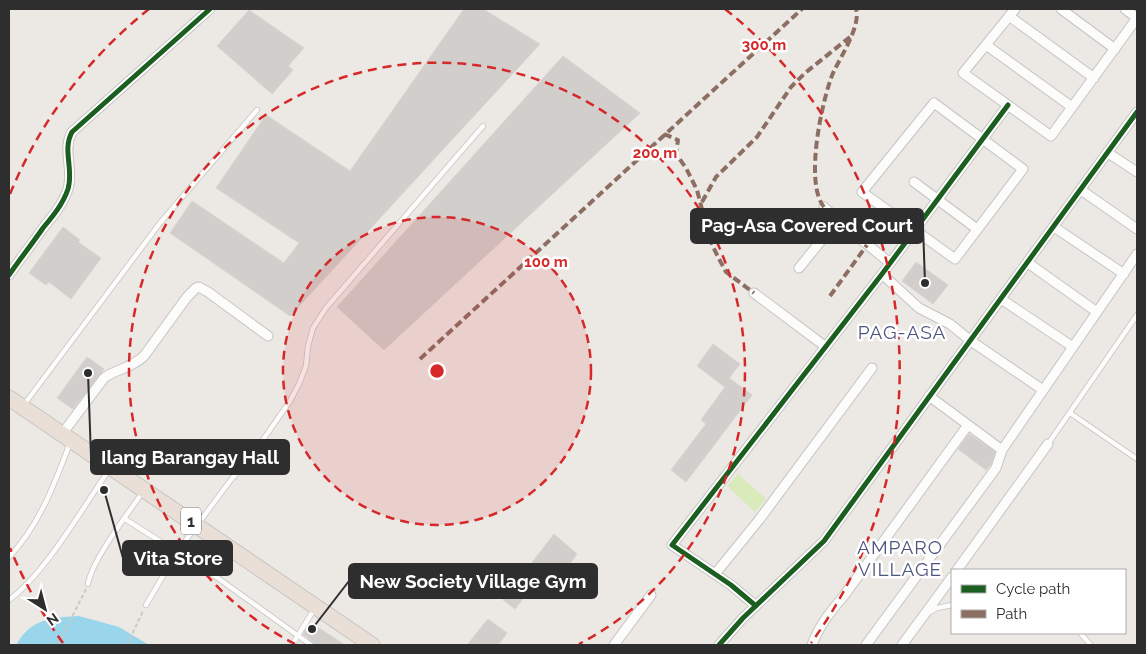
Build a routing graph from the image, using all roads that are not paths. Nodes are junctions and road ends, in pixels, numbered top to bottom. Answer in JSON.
{"nodes":[{"id":1,"x":210,"y":9,"type":"edge"},
{"id":2,"x":1061,"y":9,"type":"edge"},
{"id":3,"x":1125,"y":9,"type":"edge"},
{"id":4,"x":1012,"y":12,"type":"edge"},
{"id":5,"x":1137,"y":18,"type":"edge"},
{"id":6,"x":986,"y":44,"type":"junction"},
{"id":7,"x":1115,"y":49,"type":"junction"},
{"id":8,"x":1094,"y":78,"type":"junction"},
{"id":9,"x":1008,"y":105,"type":"junction"},
{"id":10,"x":1072,"y":107,"type":"junction"},
{"id":11,"x":257,"y":110,"type":"dead end"},
{"id":12,"x":1137,"y":115,"type":"edge"},
{"id":13,"x":483,"y":126,"type":"dead end"},
{"id":14,"x":983,"y":139,"type":"junction"},
{"id":15,"x":1108,"y":152,"type":"junction"},
{"id":16,"x":1137,"y":172,"type":"edge"},
{"id":17,"x":914,"y":182,"type":"dead end"},
{"id":18,"x":1081,"y":190,"type":"junction"},
{"id":19,"x":938,"y":200,"type":"junction"},
{"id":20,"x":824,"y":207,"type":"dead end"},
{"id":21,"x":838,"y":220,"type":"junction"},
{"id":22,"x":1054,"y":226,"type":"junction"},
{"id":23,"x":977,"y":229,"type":"junction"},
{"id":24,"x":1137,"y":229,"type":"edge"},
{"id":25,"x":915,"y":230,"type":"junction"},
{"id":26,"x":1137,"y":254,"type":"edge"},
{"id":27,"x":890,"y":263,"type":"junction"},
{"id":28,"x":1028,"y":263,"type":"junction"},
{"id":29,"x":798,"y":268,"type":"dead end"},
{"id":30,"x":882,"y":274,"type":"junction"},
{"id":31,"x":1124,"y":274,"type":"junction"},
{"id":32,"x":9,"y":275,"type":"edge"},
{"id":33,"x":754,"y":293,"type":"dead end"},
{"id":34,"x":1001,"y":299,"type":"junction"},
{"id":35,"x":1098,"y":312,"type":"junction"},
{"id":36,"x":1137,"y":316,"type":"edge"},
{"id":37,"x":268,"y":336,"type":"dead end"},
{"id":38,"x":970,"y":341,"type":"junction"},
{"id":39,"x":826,"y":347,"type":"junction"},
{"id":40,"x":1073,"y":347,"type":"junction"},
{"id":41,"x":872,"y":368,"type":"dead end"},
{"id":42,"x":1043,"y":390,"type":"junction"},
{"id":43,"x":930,"y":396,"type":"junction"},
{"id":44,"x":9,"y":398,"type":"edge"},
{"id":45,"x":22,"y":407,"type":"junction"},
{"id":46,"x":1070,"y":413,"type":"junction"},
{"id":47,"x":968,"y":425,"type":"junction"},
{"id":48,"x":67,"y":437,"type":"junction"},
{"id":49,"x":1048,"y":444,"type":"joint"},
{"id":50,"x":1002,"y":450,"type":"junction"},
{"id":51,"x":1137,"y":458,"type":"edge"},
{"id":52,"x":111,"y":466,"type":"junction"},
{"id":53,"x":144,"y":489,"type":"junction"},
{"id":54,"x":125,"y":518,"type":"junction"},
{"id":55,"x":197,"y":525,"type":"junction"},
{"id":56,"x":177,"y":552,"type":"junction"},
{"id":57,"x":9,"y":557,"type":"edge"},
{"id":58,"x":958,"y":569,"type":"edge"},
{"id":59,"x":715,"y":574,"type":"junction"},
{"id":60,"x":951,"y":578,"type":"edge"},
{"id":61,"x":88,"y":584,"type":"road end"},
{"id":62,"x":651,"y":595,"type":"dead end"},
{"id":63,"x":9,"y":600,"type":"edge"},
{"id":64,"x":146,"y":605,"type":"road end"},
{"id":65,"x":951,"y":605,"type":"edge"},
{"id":66,"x":756,"y":606,"type":"junction"},
{"id":67,"x":316,"y":607,"type":"junction"},
{"id":68,"x":926,"y":614,"type":"junction"},
{"id":69,"x":1081,"y":634,"type":"edge"},
{"id":70,"x":298,"y":636,"type":"junction"},
{"id":71,"x":1090,"y":644,"type":"edge"},
{"id":72,"x":292,"y":645,"type":"edge"},
{"id":73,"x":311,"y":645,"type":"edge"},
{"id":74,"x":372,"y":645,"type":"edge"},
{"id":75,"x":614,"y":645,"type":"edge"},
{"id":76,"x":719,"y":645,"type":"edge"},
{"id":77,"x":812,"y":645,"type":"edge"},
{"id":78,"x":866,"y":645,"type":"edge"},
{"id":79,"x":902,"y":645,"type":"edge"}],
"edges":[{"from":1,"to":32,"type":"street"},
{"from":2,"to":7,"type":"street"},
{"from":3,"to":5,"type":"street"},
{"from":4,"to":6,"type":"street"},
{"from":4,"to":8,"type":"street"},
{"from":5,"to":7,"type":"street"},
{"from":6,"to":9,"type":"street"},
{"from":6,"to":10,"type":"street"},
{"from":7,"to":8,"type":"street"},
{"from":8,"to":10,"type":"street"},
{"from":9,"to":10,"type":"street"},
{"from":9,"to":14,"type":"street"},
{"from":11,"to":45,"type":"lane"},
{"from":12,"to":15,"type":"street"},
{"from":13,"to":55,"type":"lane"},
{"from":14,"to":19,"type":"street"},
{"from":14,"to":23,"type":"street"},
{"from":14,"to":25,"type":"street"},
{"from":15,"to":16,"type":"street"},
{"from":15,"to":18,"type":"street"},
{"from":17,"to":19,"type":"street"},
{"from":18,"to":22,"type":"street"},
{"from":18,"to":24,"type":"street"},
{"from":19,"to":23,"type":"street"},
{"from":19,"to":25,"type":"street"},
{"from":20,"to":21,"type":"street"},
{"from":21,"to":27,"type":"street"},
{"from":21,"to":29,"type":"street"},
{"from":22,"to":28,"type":"street"},
{"from":22,"to":31,"type":"street"},
{"from":23,"to":25,"type":"street"},
{"from":25,"to":27,"type":"street"},
{"from":26,"to":31,"type":"street"},
{"from":27,"to":30,"type":"street"},
{"from":28,"to":34,"type":"street"},
{"from":28,"to":35,"type":"street"},
{"from":30,"to":38,"type":"street"},
{"from":30,"to":39,"type":"street"},
{"from":31,"to":35,"type":"street"},
{"from":33,"to":39,"type":"street"},
{"from":34,"to":38,"type":"street"},
{"from":34,"to":40,"type":"street"},
{"from":35,"to":40,"type":"street"},
{"from":36,"to":46,"type":"lane"},
{"from":37,"to":48,"type":"street"},
{"from":38,"to":42,"type":"street"},
{"from":38,"to":43,"type":"street"},
{"from":39,"to":59,"type":"street"},
{"from":40,"to":42,"type":"street"},
{"from":41,"to":59,"type":"street"},
{"from":42,"to":50,"type":"street"},
{"from":43,"to":47,"type":"street"},
{"from":43,"to":66,"type":"street"},
{"from":44,"to":45,"type":"highway","number":"1"},
{"from":45,"to":48,"type":"highway","number":"1"},
{"from":46,"to":49,"type":"lane"},
{"from":46,"to":51,"type":"lane"},
{"from":47,"to":50,"type":"street"},
{"from":47,"to":77,"type":"street"},
{"from":48,"to":52,"type":"highway","number":"1"},
{"from":48,"to":57,"type":"lane"},
{"from":49,"to":58,"type":"street"},
{"from":50,"to":78,"type":"street"},
{"from":52,"to":53,"type":"highway","number":"1"},
{"from":52,"to":63,"type":"lane"},
{"from":53,"to":54,"type":"lane"},
{"from":53,"to":55,"type":"highway","number":"1"},
{"from":54,"to":56,"type":"lane"},
{"from":54,"to":61,"type":"lane"},
{"from":55,"to":56,"type":"lane"},
{"from":55,"to":67,"type":"highway","number":"1"},
{"from":56,"to":64,"type":"lane"},
{"from":56,"to":70,"type":"lane"},
{"from":59,"to":66,"type":"street"},
{"from":60,"to":68,"type":"street"},
{"from":62,"to":75,"type":"street"},
{"from":65,"to":68,"type":"lane"},
{"from":66,"to":76,"type":"street"},
{"from":67,"to":70,"type":"lane"},
{"from":67,"to":74,"type":"highway","number":"1"},
{"from":68,"to":79,"type":"street"},
{"from":69,"to":71,"type":"lane"},
{"from":70,"to":72,"type":"lane"},
{"from":70,"to":73,"type":"lane"}]}
